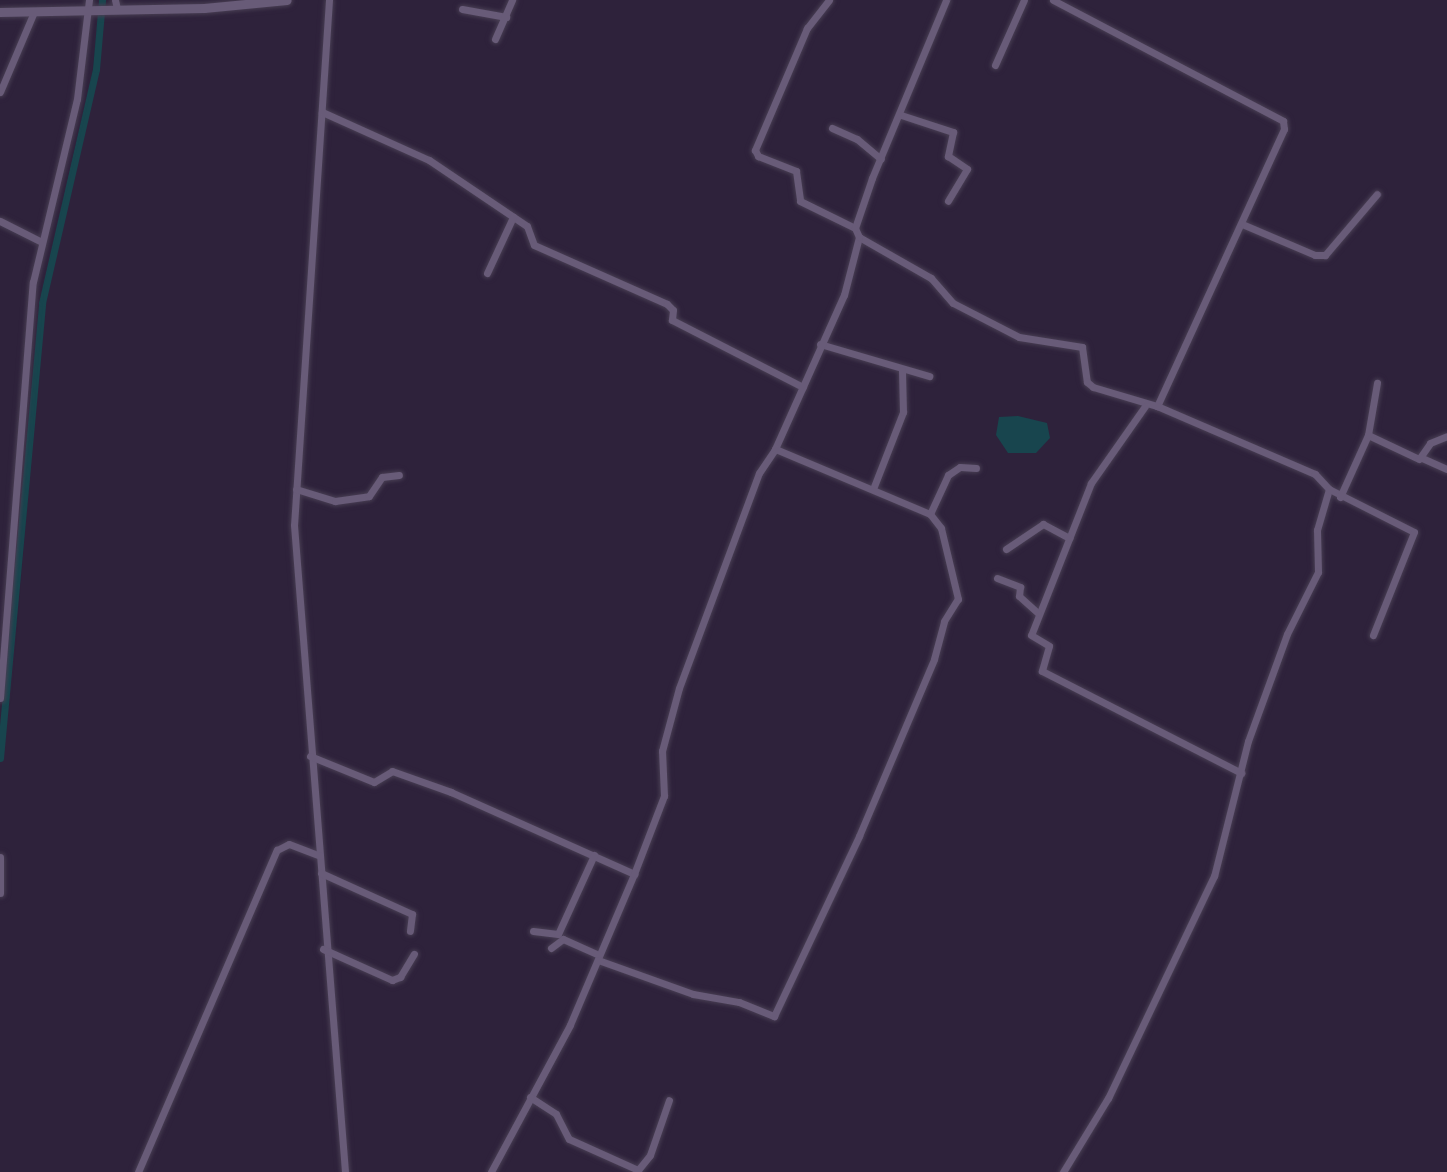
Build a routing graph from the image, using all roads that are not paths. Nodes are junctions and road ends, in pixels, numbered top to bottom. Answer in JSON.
{"nodes":[{"id":1,"x":287,"y":0,"type":"edge"},
{"id":2,"x":329,"y":0,"type":"edge"},
{"id":3,"x":512,"y":0,"type":"edge"},
{"id":4,"x":829,"y":0,"type":"edge"},
{"id":5,"x":946,"y":0,"type":"edge"},
{"id":6,"x":1024,"y":0,"type":"edge"},
{"id":7,"x":1053,"y":0,"type":"edge"},
{"id":8,"x":103,"y":7,"type":"edge"},
{"id":9,"x":462,"y":9,"type":"dead end"},
{"id":10,"x":0,"y":12,"type":"edge"},
{"id":11,"x":34,"y":12,"type":"junction"},
{"id":12,"x":506,"y":17,"type":"junction"},
{"id":13,"x":495,"y":39,"type":"dead end"},
{"id":14,"x":995,"y":65,"type":"dead end"},
{"id":15,"x":0,"y":92,"type":"edge"},
{"id":16,"x":322,"y":112,"type":"junction"},
{"id":17,"x":901,"y":115,"type":"junction"},
{"id":18,"x":832,"y":128,"type":"dead end"},
{"id":19,"x":881,"y":159,"type":"junction"},
{"id":20,"x":1377,"y":194,"type":"dead end"},
{"id":21,"x":948,"y":201,"type":"dead end"},
{"id":22,"x":513,"y":217,"type":"junction"},
{"id":23,"x":0,"y":221,"type":"edge"},
{"id":24,"x":1242,"y":224,"type":"junction"},
{"id":25,"x":855,"y":228,"type":"junction"},
{"id":26,"x":859,"y":237,"type":"junction"},
{"id":27,"x":42,"y":242,"type":"junction"},
{"id":28,"x":487,"y":273,"type":"dead end"},
{"id":29,"x":820,"y":344,"type":"junction"},
{"id":30,"x":902,"y":370,"type":"junction"},
{"id":31,"x":929,"y":376,"type":"dead end"},
{"id":32,"x":1377,"y":383,"type":"dead end"},
{"id":33,"x":803,"y":387,"type":"junction"},
{"id":34,"x":1145,"y":406,"type":"junction"},
{"id":35,"x":1157,"y":406,"type":"junction"},
{"id":36,"x":1368,"y":435,"type":"junction"},
{"id":37,"x":1447,"y":436,"type":"edge"},
{"id":38,"x":775,"y":449,"type":"junction"},
{"id":39,"x":1422,"y":458,"type":"junction"},
{"id":40,"x":976,"y":468,"type":"dead end"},
{"id":41,"x":1447,"y":469,"type":"edge"},
{"id":42,"x":399,"y":475,"type":"dead end"},
{"id":43,"x":296,"y":489,"type":"junction"},
{"id":44,"x":873,"y":489,"type":"junction"},
{"id":45,"x":1329,"y":489,"type":"junction"},
{"id":46,"x":1340,"y":497,"type":"junction"},
{"id":47,"x":930,"y":514,"type":"junction"},
{"id":48,"x":1069,"y":538,"type":"junction"},
{"id":49,"x":1006,"y":549,"type":"dead end"},
{"id":50,"x":997,"y":578,"type":"dead end"},
{"id":51,"x":1038,"y":613,"type":"junction"},
{"id":52,"x":1373,"y":635,"type":"dead end"},
{"id":53,"x":0,"y":698,"type":"edge"},
{"id":54,"x":310,"y":756,"type":"junction"},
{"id":55,"x":1241,"y":773,"type":"junction"},
{"id":56,"x":594,"y":855,"type":"junction"},
{"id":57,"x":320,"y":856,"type":"junction"},
{"id":58,"x":0,"y":857,"type":"edge"},
{"id":59,"x":321,"y":873,"type":"junction"},
{"id":60,"x":634,"y":874,"type":"junction"},
{"id":61,"x":0,"y":893,"type":"edge"},
{"id":62,"x":410,"y":931,"type":"dead end"},
{"id":63,"x":533,"y":931,"type":"dead end"},
{"id":64,"x":551,"y":948,"type":"dead end"},
{"id":65,"x":323,"y":949,"type":"junction"},
{"id":66,"x":414,"y":954,"type":"dead end"},
{"id":67,"x":599,"y":957,"type":"junction"},
{"id":68,"x":530,"y":1097,"type":"junction"},
{"id":69,"x":669,"y":1100,"type":"dead end"},
{"id":70,"x":138,"y":1172,"type":"edge"},
{"id":71,"x":345,"y":1172,"type":"edge"},
{"id":72,"x":491,"y":1172,"type":"edge"},
{"id":73,"x":1063,"y":1172,"type":"edge"}],
"edges":[{"from":1,"to":8,"type":"street"},
{"from":2,"to":16,"type":"street"},
{"from":3,"to":12,"type":"street"},
{"from":4,"to":25,"type":"street"},
{"from":5,"to":17,"type":"street"},
{"from":6,"to":14,"type":"street"},
{"from":7,"to":24,"type":"street"},
{"from":8,"to":11,"type":"street"},
{"from":8,"to":27,"type":"street"},
{"from":9,"to":12,"type":"street"},
{"from":10,"to":11,"type":"street"},
{"from":11,"to":15,"type":"street"},
{"from":12,"to":13,"type":"street"},
{"from":16,"to":22,"type":"street"},
{"from":16,"to":43,"type":"street"},
{"from":17,"to":19,"type":"street"},
{"from":17,"to":21,"type":"street"},
{"from":18,"to":19,"type":"street"},
{"from":19,"to":25,"type":"street"},
{"from":20,"to":24,"type":"street"},
{"from":22,"to":28,"type":"street"},
{"from":22,"to":33,"type":"street"},
{"from":23,"to":27,"type":"street"},
{"from":24,"to":35,"type":"street"},
{"from":25,"to":26,"type":"street"},
{"from":26,"to":29,"type":"street"},
{"from":26,"to":34,"type":"street"},
{"from":27,"to":53,"type":"street"},
{"from":29,"to":30,"type":"street"},
{"from":29,"to":33,"type":"street"},
{"from":30,"to":31,"type":"street"},
{"from":30,"to":44,"type":"street"},
{"from":32,"to":36,"type":"street"},
{"from":33,"to":38,"type":"street"},
{"from":34,"to":35,"type":"street"},
{"from":34,"to":48,"type":"street"},
{"from":35,"to":45,"type":"street"},
{"from":36,"to":39,"type":"street"},
{"from":36,"to":46,"type":"street"},
{"from":37,"to":39,"type":"street"},
{"from":38,"to":44,"type":"street"},
{"from":38,"to":60,"type":"street"},
{"from":39,"to":41,"type":"street"},
{"from":40,"to":47,"type":"street"},
{"from":42,"to":43,"type":"street"},
{"from":43,"to":54,"type":"street"},
{"from":44,"to":47,"type":"street"},
{"from":45,"to":46,"type":"street"},
{"from":45,"to":55,"type":"street"},
{"from":46,"to":52,"type":"street"},
{"from":47,"to":67,"type":"street"},
{"from":48,"to":49,"type":"street"},
{"from":48,"to":51,"type":"street"},
{"from":50,"to":51,"type":"street"},
{"from":51,"to":55,"type":"street"},
{"from":54,"to":56,"type":"street"},
{"from":54,"to":57,"type":"street"},
{"from":55,"to":73,"type":"street"},
{"from":56,"to":60,"type":"street"},
{"from":56,"to":63,"type":"street"},
{"from":57,"to":59,"type":"street"},
{"from":57,"to":70,"type":"street"},
{"from":58,"to":61,"type":"street"},
{"from":59,"to":62,"type":"street"},
{"from":59,"to":65,"type":"street"},
{"from":60,"to":67,"type":"street"},
{"from":64,"to":67,"type":"street"},
{"from":65,"to":66,"type":"street"},
{"from":65,"to":71,"type":"street"},
{"from":67,"to":68,"type":"street"},
{"from":68,"to":69,"type":"street"},
{"from":68,"to":72,"type":"street"}]}
